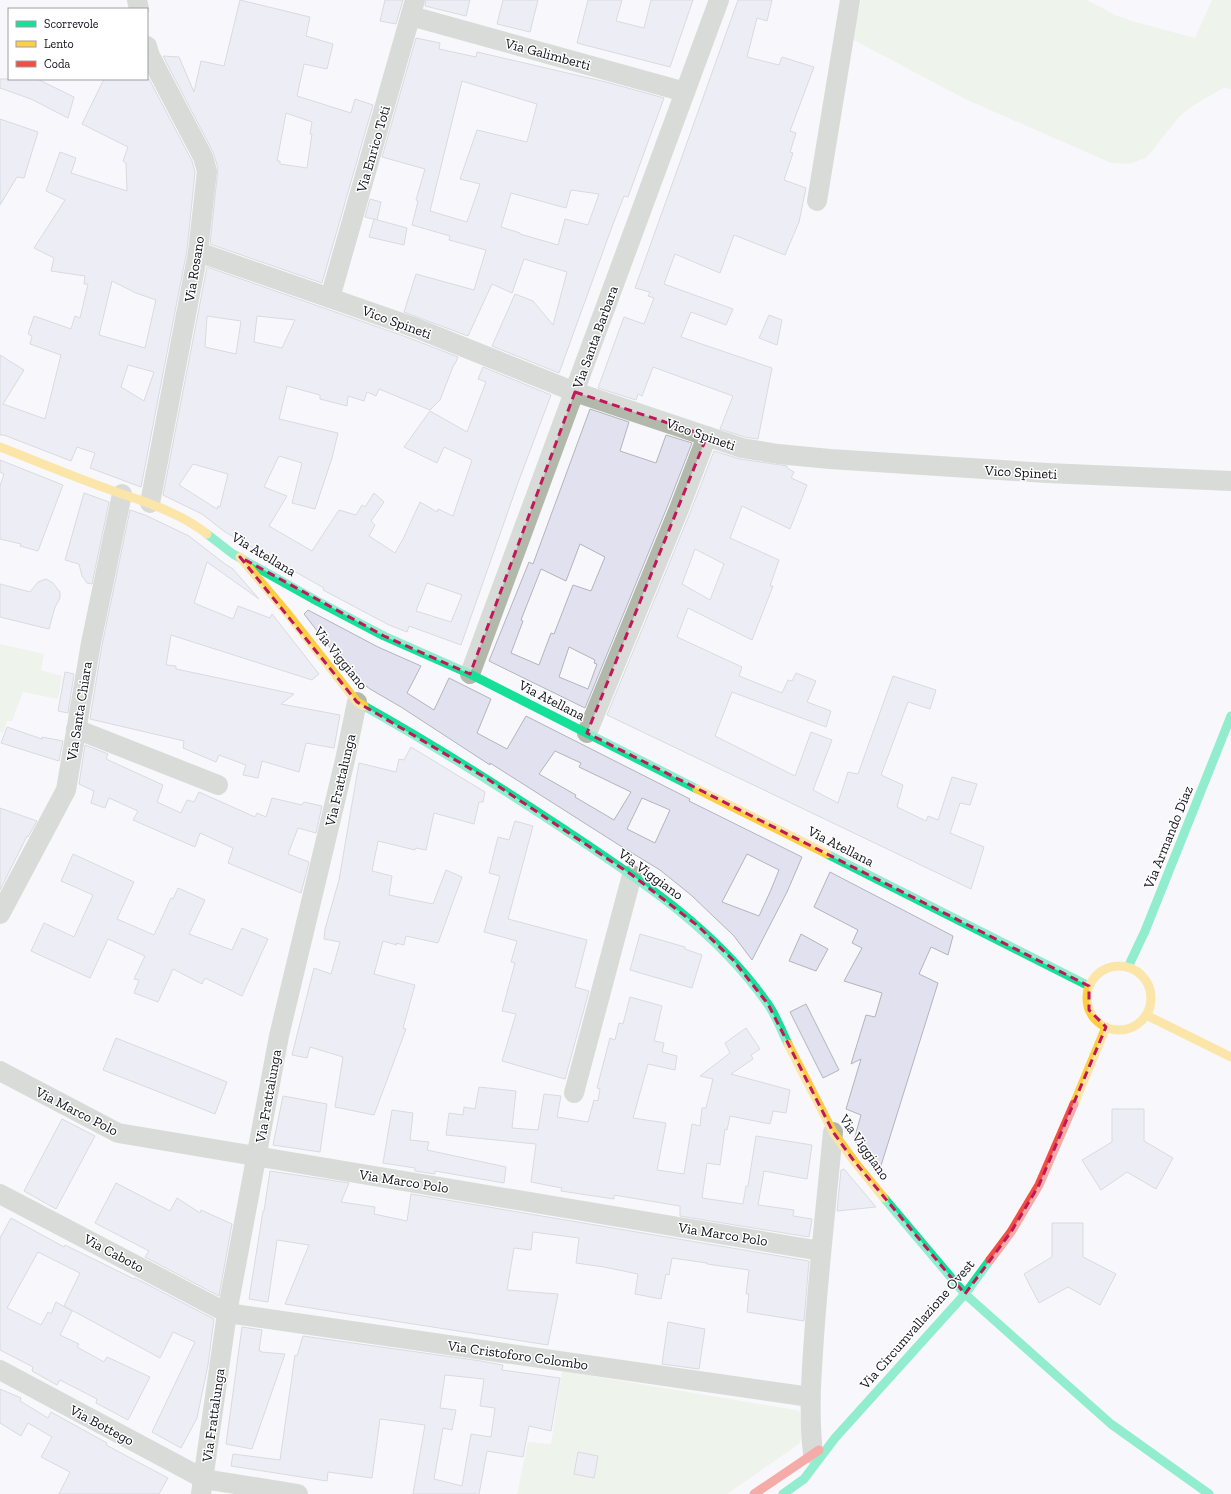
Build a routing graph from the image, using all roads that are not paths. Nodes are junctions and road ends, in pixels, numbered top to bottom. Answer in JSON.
{"nodes":[{"id":1,"x":719,"y":0,"type":"edge"},
{"id":2,"x":850,"y":0,"type":"edge"},
{"id":3,"x":413,"y":8,"type":"edge"},
{"id":4,"x":148,"y":49,"type":"edge"},
{"id":5,"x":685,"y":92,"type":"junction"},
{"id":6,"x":817,"y":201,"type":"dead end"},
{"id":7,"x":198,"y":252,"type":"junction"},
{"id":8,"x":330,"y":298,"type":"junction"},
{"id":9,"x":575,"y":392,"type":"junction"},
{"id":10,"x":707,"y":436,"type":"junction"},
{"id":11,"x":0,"y":448,"type":"edge"},
{"id":12,"x":1231,"y":481,"type":"edge"},
{"id":13,"x":122,"y":494,"type":"junction"},
{"id":14,"x":150,"y":503,"type":"junction"},
{"id":15,"x":240,"y":557,"type":"junction"},
{"id":16,"x":470,"y":674,"type":"junction"},
{"id":17,"x":357,"y":702,"type":"junction"},
{"id":18,"x":1231,"y":716,"type":"edge"},
{"id":19,"x":76,"y":729,"type":"junction"},
{"id":20,"x":587,"y":733,"type":"junction"},
{"id":21,"x":218,"y":785,"type":"dead end"},
{"id":22,"x":632,"y":875,"type":"junction"},
{"id":23,"x":5,"y":892,"type":"edge"},
{"id":24,"x":0,"y":914,"type":"edge"},
{"id":25,"x":1128,"y":967,"type":"junction"},
{"id":26,"x":1089,"y":986,"type":"junction"},
{"id":27,"x":1146,"y":1015,"type":"junction"},
{"id":28,"x":1106,"y":1027,"type":"junction"},
{"id":29,"x":1231,"y":1057,"type":"edge"},
{"id":30,"x":0,"y":1071,"type":"edge"},
{"id":31,"x":574,"y":1092,"type":"dead end"},
{"id":32,"x":833,"y":1132,"type":"junction"},
{"id":33,"x":257,"y":1157,"type":"junction"},
{"id":34,"x":0,"y":1194,"type":"edge"},
{"id":35,"x":821,"y":1250,"type":"junction"},
{"id":36,"x":965,"y":1294,"type":"junction"},
{"id":37,"x":227,"y":1313,"type":"junction"},
{"id":38,"x":0,"y":1370,"type":"edge"},
{"id":39,"x":810,"y":1397,"type":"junction"},
{"id":40,"x":835,"y":1438,"type":"junction"},
{"id":41,"x":813,"y":1454,"type":"junction"},
{"id":42,"x":804,"y":1479,"type":"junction"},
{"id":43,"x":203,"y":1487,"type":"edge"},
{"id":44,"x":298,"y":1494,"type":"edge"},
{"id":45,"x":755,"y":1494,"type":"edge"},
{"id":46,"x":783,"y":1494,"type":"edge"},
{"id":47,"x":800,"y":1494,"type":"edge"},
{"id":48,"x":1209,"y":1494,"type":"edge"}],
"edges":[{"from":1,"to":5,"type":"street","name":"Via Santa Barbara"},
{"from":2,"to":6,"type":"street"},
{"from":3,"to":5,"type":"street","name":"Via Galimberti"},
{"from":3,"to":8,"type":"street","name":"Via Enrico Toti"},
{"from":4,"to":7,"type":"street","name":"Via Rosano"},
{"from":5,"to":9,"type":"street","name":"Via Santa Barbara"},
{"from":7,"to":8,"type":"street","name":"Vico Spineti"},
{"from":7,"to":14,"type":"street","name":"Via Rosano"},
{"from":8,"to":9,"type":"street","name":"Vico Spineti"},
{"from":9,"to":10,"type":"street","name":"Vico Spineti"},
{"from":9,"to":16,"type":"street","name":"Via Santa Barbara"},
{"from":10,"to":12,"type":"street","name":"Vico Spineti"},
{"from":10,"to":20,"type":"street"},
{"from":11,"to":13,"type":"street","name":"Via Atellana"},
{"from":13,"to":14,"type":"street","name":"Via Atellana"},
{"from":13,"to":19,"type":"street","name":"Via Santa Chiara"},
{"from":14,"to":15,"type":"street","name":"Via Atellana"},
{"from":15,"to":16,"type":"street","name":"Via Atellana"},
{"from":15,"to":17,"type":"street","name":"Via Viggiano"},
{"from":16,"to":20,"type":"street","name":"Via Atellana"},
{"from":17,"to":22,"type":"street","name":"Via Viggiano"},
{"from":17,"to":33,"type":"street","name":"Via Frattalunga"},
{"from":18,"to":25,"type":"street","name":"Via Armando Diaz"},
{"from":19,"to":21,"type":"street"},
{"from":19,"to":23,"type":"street","name":"Via Santa Chiara"},
{"from":20,"to":26,"type":"street","name":"Via Atellana"},
{"from":22,"to":31,"type":"street"},
{"from":22,"to":32,"type":"street","name":"Via Viggiano"},
{"from":23,"to":24,"type":"street","name":"Via Santa Chiara"},
{"from":25,"to":26,"type":"street"},
{"from":25,"to":27,"type":"street"},
{"from":26,"to":28,"type":"street"},
{"from":27,"to":28,"type":"street"},
{"from":27,"to":29,"type":"street"},
{"from":28,"to":36,"type":"street","name":"Via Circumvallazione Ovest"},
{"from":30,"to":33,"type":"street","name":"Via Marco Polo"},
{"from":32,"to":35,"type":"street"},
{"from":32,"to":36,"type":"street","name":"Via Viggiano"},
{"from":33,"to":35,"type":"street","name":"Via Marco Polo"},
{"from":33,"to":37,"type":"street","name":"Via Frattalunga"},
{"from":34,"to":37,"type":"street","name":"Via Caboto"},
{"from":35,"to":39,"type":"street"},
{"from":36,"to":40,"type":"street","name":"Via Circumvallazione Ovest"},
{"from":36,"to":48,"type":"street","name":"Via Viggiano"},
{"from":37,"to":39,"type":"street","name":"Via Cristoforo Colombo"},
{"from":37,"to":43,"type":"street","name":"Via Frattalunga"},
{"from":38,"to":43,"type":"street","name":"Via Bottego"},
{"from":39,"to":41,"type":"street"},
{"from":40,"to":41,"type":"street","name":"Via Circumvallazione Ovest"},
{"from":40,"to":42,"type":"street","name":"Via Circumvallazione Ovest"},
{"from":41,"to":45,"type":"street","name":"Via Circumvallazione Ovest"},
{"from":42,"to":46,"type":"street","name":"Via Circumvallazione Ovest"},
{"from":42,"to":47,"type":"street"},
{"from":43,"to":44,"type":"street","name":"Via Bottego"}]}
